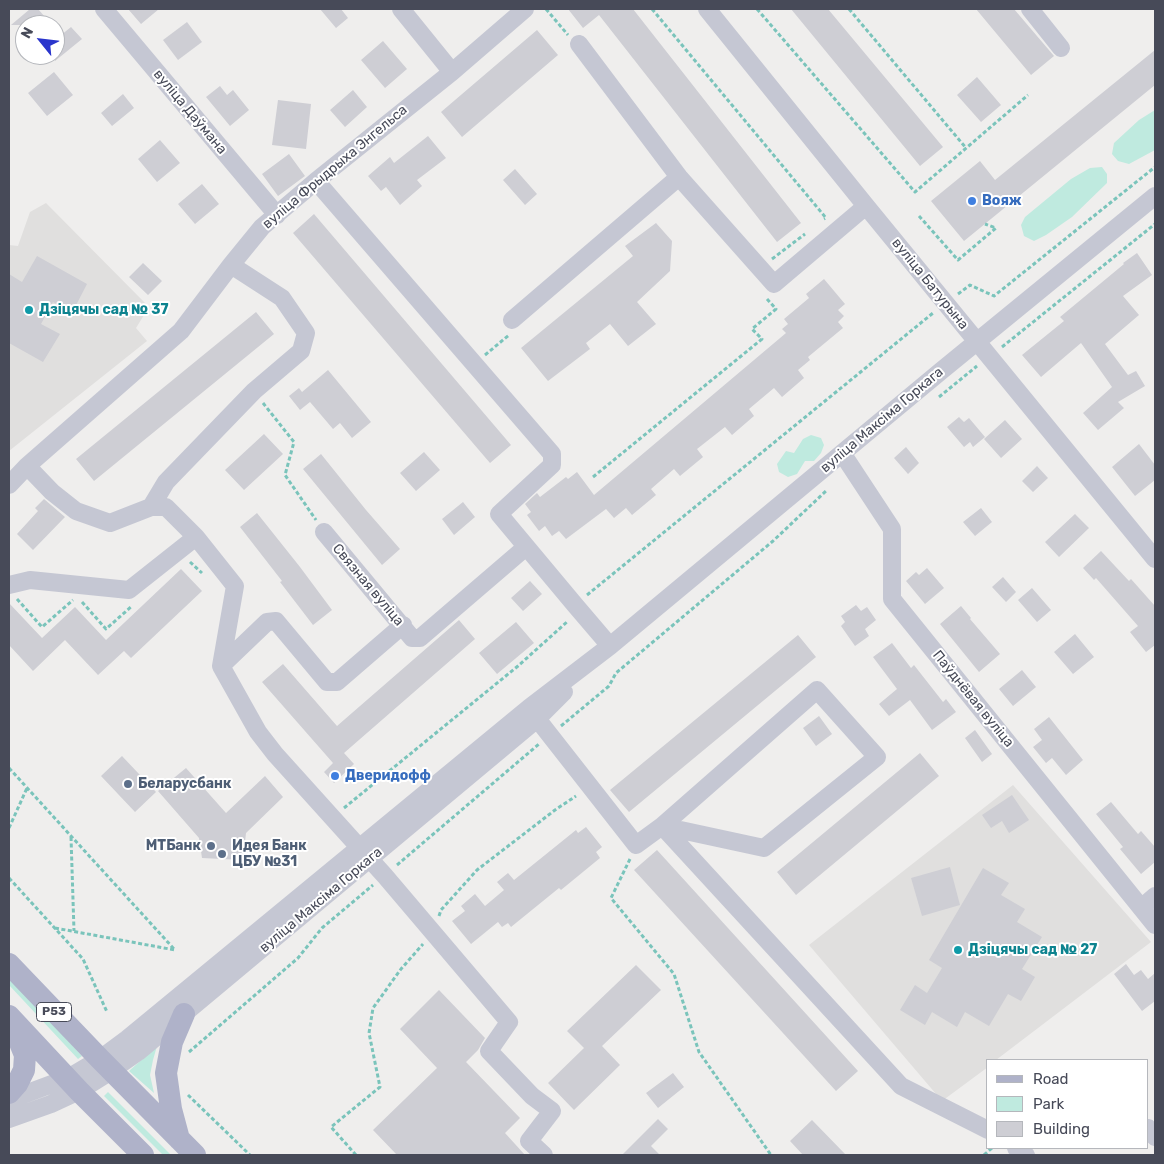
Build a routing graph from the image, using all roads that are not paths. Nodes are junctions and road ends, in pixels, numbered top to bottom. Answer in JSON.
{"nodes":[{"id":1,"x":104,"y":9,"type":"edge"},
{"id":2,"x":400,"y":9,"type":"edge"},
{"id":3,"x":525,"y":9,"type":"edge"},
{"id":4,"x":706,"y":9,"type":"edge"},
{"id":5,"x":1030,"y":9,"type":"edge"},
{"id":6,"x":578,"y":44,"type":"dead end"},
{"id":7,"x":1061,"y":48,"type":"dead end"},
{"id":8,"x":452,"y":72,"type":"junction"},
{"id":9,"x":679,"y":177,"type":"junction"},
{"id":10,"x":316,"y":181,"type":"junction"},
{"id":11,"x":1155,"y":196,"type":"edge"},
{"id":12,"x":866,"y":206,"type":"junction"},
{"id":13,"x":277,"y":214,"type":"junction"},
{"id":14,"x":231,"y":265,"type":"junction"},
{"id":15,"x":512,"y":320,"type":"dead end"},
{"id":16,"x":977,"y":341,"type":"junction"},
{"id":17,"x":842,"y":453,"type":"junction"},
{"id":18,"x":27,"y":466,"type":"junction"},
{"id":19,"x":9,"y":485,"type":"edge"},
{"id":20,"x":151,"y":507,"type":"junction"},
{"id":21,"x":324,"y":532,"type":"road end"},
{"id":22,"x":196,"y":537,"type":"junction"},
{"id":23,"x":526,"y":547,"type":"junction"},
{"id":24,"x":1155,"y":559,"type":"edge"},
{"id":25,"x":12,"y":591,"type":"edge"},
{"id":26,"x":407,"y":632,"type":"junction"},
{"id":27,"x":610,"y":646,"type":"junction"},
{"id":28,"x":221,"y":666,"type":"junction"},
{"id":29,"x":533,"y":713,"type":"junction"},
{"id":30,"x":662,"y":826,"type":"junction"},
{"id":31,"x":364,"y":854,"type":"junction"},
{"id":32,"x":1155,"y":896,"type":"edge"},
{"id":33,"x":1141,"y":908,"type":"junction"},
{"id":34,"x":1155,"y":925,"type":"edge"},
{"id":35,"x":9,"y":964,"type":"edge"},
{"id":36,"x":184,"y":1014,"type":"junction"},
{"id":37,"x":10,"y":1017,"type":"edge"},
{"id":38,"x":106,"y":1065,"type":"junction"},
{"id":39,"x":73,"y":1084,"type":"junction"},
{"id":40,"x":9,"y":1093,"type":"edge"},
{"id":41,"x":9,"y":1100,"type":"edge"},
{"id":42,"x":9,"y":1119,"type":"edge"},
{"id":43,"x":986,"y":1129,"type":"edge"},
{"id":44,"x":187,"y":1148,"type":"edge"},
{"id":45,"x":143,"y":1155,"type":"edge"},
{"id":46,"x":544,"y":1155,"type":"edge"}],
"edges":[{"from":1,"to":13,"type":"street","name":"вуліца Даўмана"},
{"from":2,"to":8,"type":"street"},
{"from":3,"to":8,"type":"street","name":"вуліца Фрыдрыха Энгельса"},
{"from":4,"to":12,"type":"street","name":"вуліца Батурына"},
{"from":5,"to":7,"type":"street"},
{"from":6,"to":9,"type":"street"},
{"from":8,"to":10,"type":"street","name":"вуліца Фрыдрыха Энгельса"},
{"from":9,"to":12,"type":"street"},
{"from":9,"to":15,"type":"street"},
{"from":10,"to":13,"type":"street","name":"вуліца Фрыдрыха Энгельса"},
{"from":10,"to":23,"type":"street"},
{"from":11,"to":16,"type":"street","name":"вуліца Максіма Горкага"},
{"from":12,"to":16,"type":"street","name":"вуліца Батурына"},
{"from":13,"to":14,"type":"street","name":"вуліца Фрыдрыха Энгельса"},
{"from":14,"to":18,"type":"street","name":"вуліца Фрыдрыха Энгельса"},
{"from":14,"to":20,"type":"street"},
{"from":16,"to":17,"type":"street","name":"вуліца Максіма Горкага"},
{"from":16,"to":24,"type":"street","name":"вуліца Батурына"},
{"from":17,"to":27,"type":"street","name":"вуліца Максіма Горкага"},
{"from":17,"to":33,"type":"street","name":"Паўднёвая вуліца"},
{"from":18,"to":19,"type":"street","name":"вуліца Фрыдрыха Энгельса"},
{"from":18,"to":20,"type":"street"},
{"from":20,"to":22,"type":"street"},
{"from":21,"to":26,"type":"street","name":"Связная вуліца"},
{"from":22,"to":25,"type":"street"},
{"from":22,"to":28,"type":"street"},
{"from":23,"to":26,"type":"street"},
{"from":23,"to":27,"type":"street"},
{"from":26,"to":28,"type":"street"},
{"from":27,"to":29,"type":"street","name":"вуліца Максіма Горкага"},
{"from":28,"to":31,"type":"street"},
{"from":29,"to":30,"type":"street"},
{"from":29,"to":31,"type":"street","name":"вуліца Максіма Горкага"},
{"from":30,"to":30,"type":"street"},
{"from":30,"to":43,"type":"street"},
{"from":31,"to":36,"type":"street","name":"вуліца Максіма Горкага"},
{"from":31,"to":38,"type":"street","name":"вуліца Максіма Горкага"},
{"from":31,"to":46,"type":"street"},
{"from":32,"to":33,"type":"street"},
{"from":33,"to":34,"type":"street","name":"Паўднёвая вуліца"},
{"from":35,"to":38,"type":"main road","number":"Р53"},
{"from":36,"to":38,"type":"street","name":"вуліца Максіма Горкага"},
{"from":36,"to":44,"type":"main road"},
{"from":37,"to":39,"type":"main road","number":"Р53"},
{"from":37,"to":40,"type":"main road"},
{"from":38,"to":39,"type":"street","name":"вуліца Максіма Горкага"},
{"from":38,"to":44,"type":"main road","number":"Р53"},
{"from":39,"to":41,"type":"street","name":"вуліца Максіма Горкага"},
{"from":39,"to":42,"type":"street","name":"вуліца Максіма Горкага"},
{"from":39,"to":45,"type":"main road","number":"Р53"}]}
